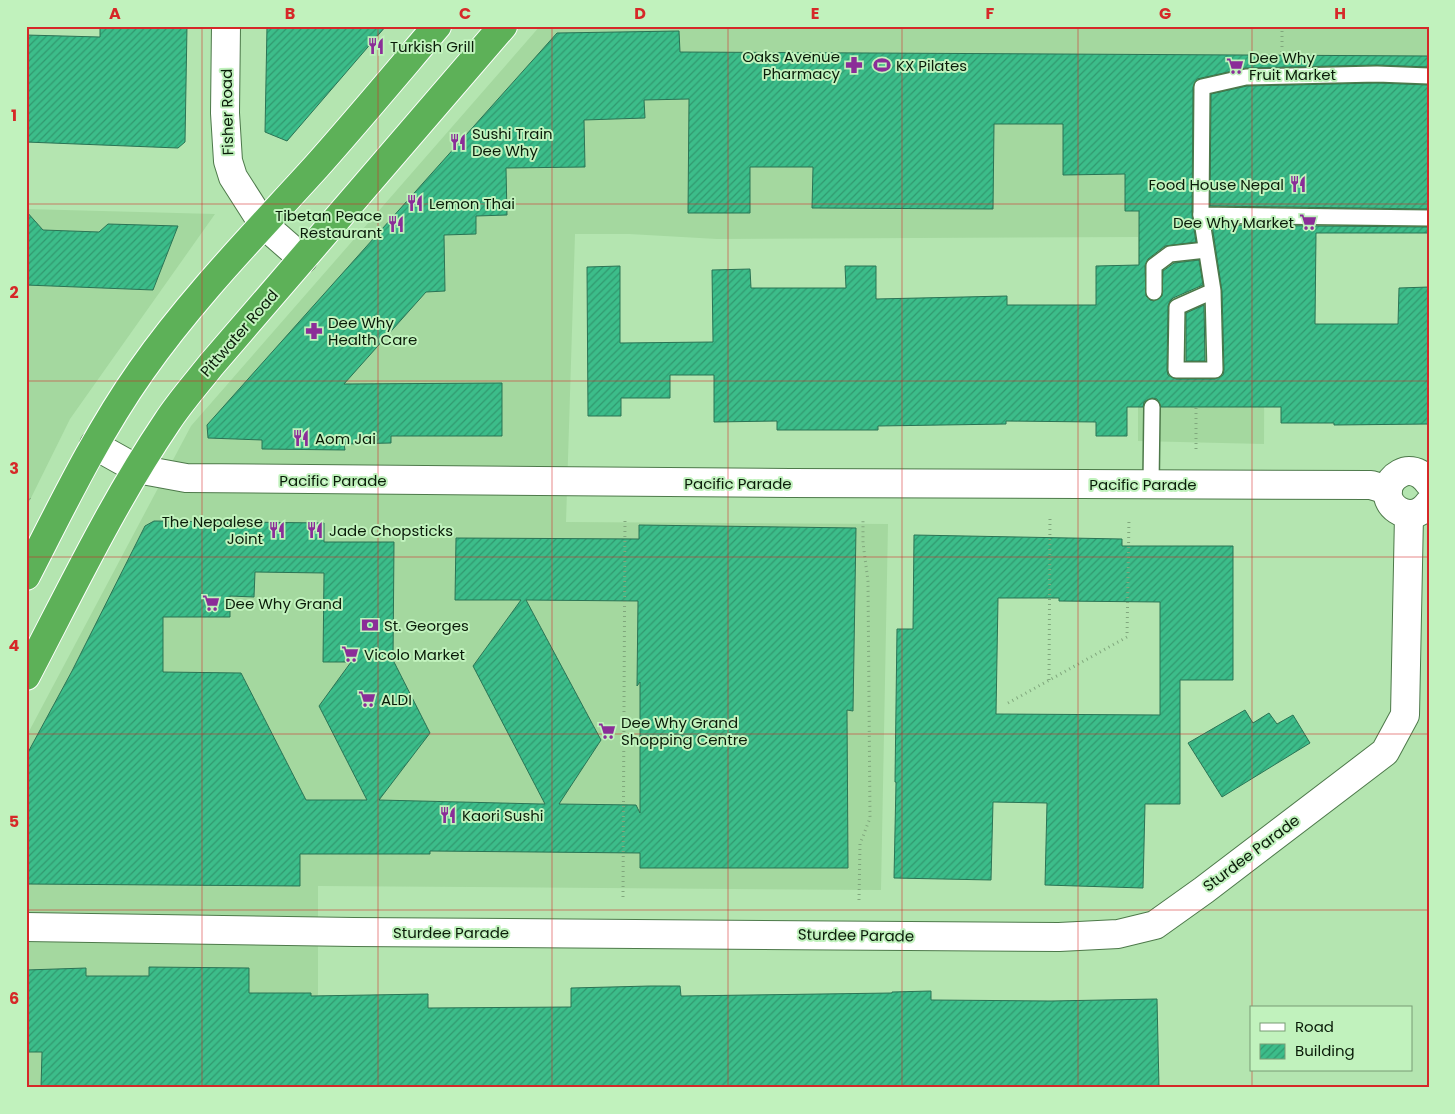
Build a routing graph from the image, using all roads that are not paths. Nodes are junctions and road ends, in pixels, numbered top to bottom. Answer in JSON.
{"nodes":[{"id":1,"x":226,"y":26,"type":"edge"},
{"id":2,"x":437,"y":26,"type":"edge"},
{"id":3,"x":503,"y":26,"type":"edge"},
{"id":4,"x":1429,"y":76,"type":"edge"},
{"id":5,"x":1201,"y":215,"type":"junction"},
{"id":6,"x":1429,"y":218,"type":"edge"},
{"id":7,"x":263,"y":224,"type":"junction"},
{"id":8,"x":1206,"y":250,"type":"junction"},
{"id":9,"x":303,"y":260,"type":"junction"},
{"id":10,"x":1212,"y":291,"type":"junction"},
{"id":11,"x":1154,"y":292,"type":"dead end"},
{"id":12,"x":1152,"y":407,"type":"dead end"},
{"id":13,"x":94,"y":445,"type":"junction"},
{"id":14,"x":137,"y":469,"type":"junction"},
{"id":15,"x":1429,"y":482,"type":"edge"},
{"id":16,"x":1151,"y":484,"type":"junction"},
{"id":17,"x":1388,"y":490,"type":"junction"},
{"id":18,"x":1419,"y":509,"type":"edge"},
{"id":19,"x":26,"y":576,"type":"edge"},
{"id":20,"x":26,"y":676,"type":"edge"},
{"id":21,"x":26,"y":927,"type":"edge"}],
"edges":[{"from":1,"to":7,"type":"street","name":"Fisher Road"},
{"from":2,"to":7,"type":"highway"},
{"from":3,"to":9,"type":"highway","name":"Pittwater Road"},
{"from":4,"to":5,"type":"lane"},
{"from":5,"to":6,"type":"lane"},
{"from":5,"to":8,"type":"lane"},
{"from":7,"to":9,"type":"street","name":"Fisher Road"},
{"from":7,"to":13,"type":"highway"},
{"from":8,"to":10,"type":"lane"},
{"from":8,"to":11,"type":"lane"},
{"from":9,"to":14,"type":"highway","name":"Pittwater Road"},
{"from":10,"to":10,"type":"lane"},
{"from":12,"to":16,"type":"lane"},
{"from":13,"to":14,"type":"street","name":"Pacific Parade"},
{"from":13,"to":19,"type":"highway"},
{"from":14,"to":16,"type":"street","name":"Pacific Parade"},
{"from":14,"to":20,"type":"highway","name":"Pittwater Road"},
{"from":15,"to":17,"type":"street"},
{"from":16,"to":17,"type":"street","name":"Pacific Parade"},
{"from":17,"to":18,"type":"street"},
{"from":18,"to":21,"type":"street","name":"Sturdee Parade"}]}
